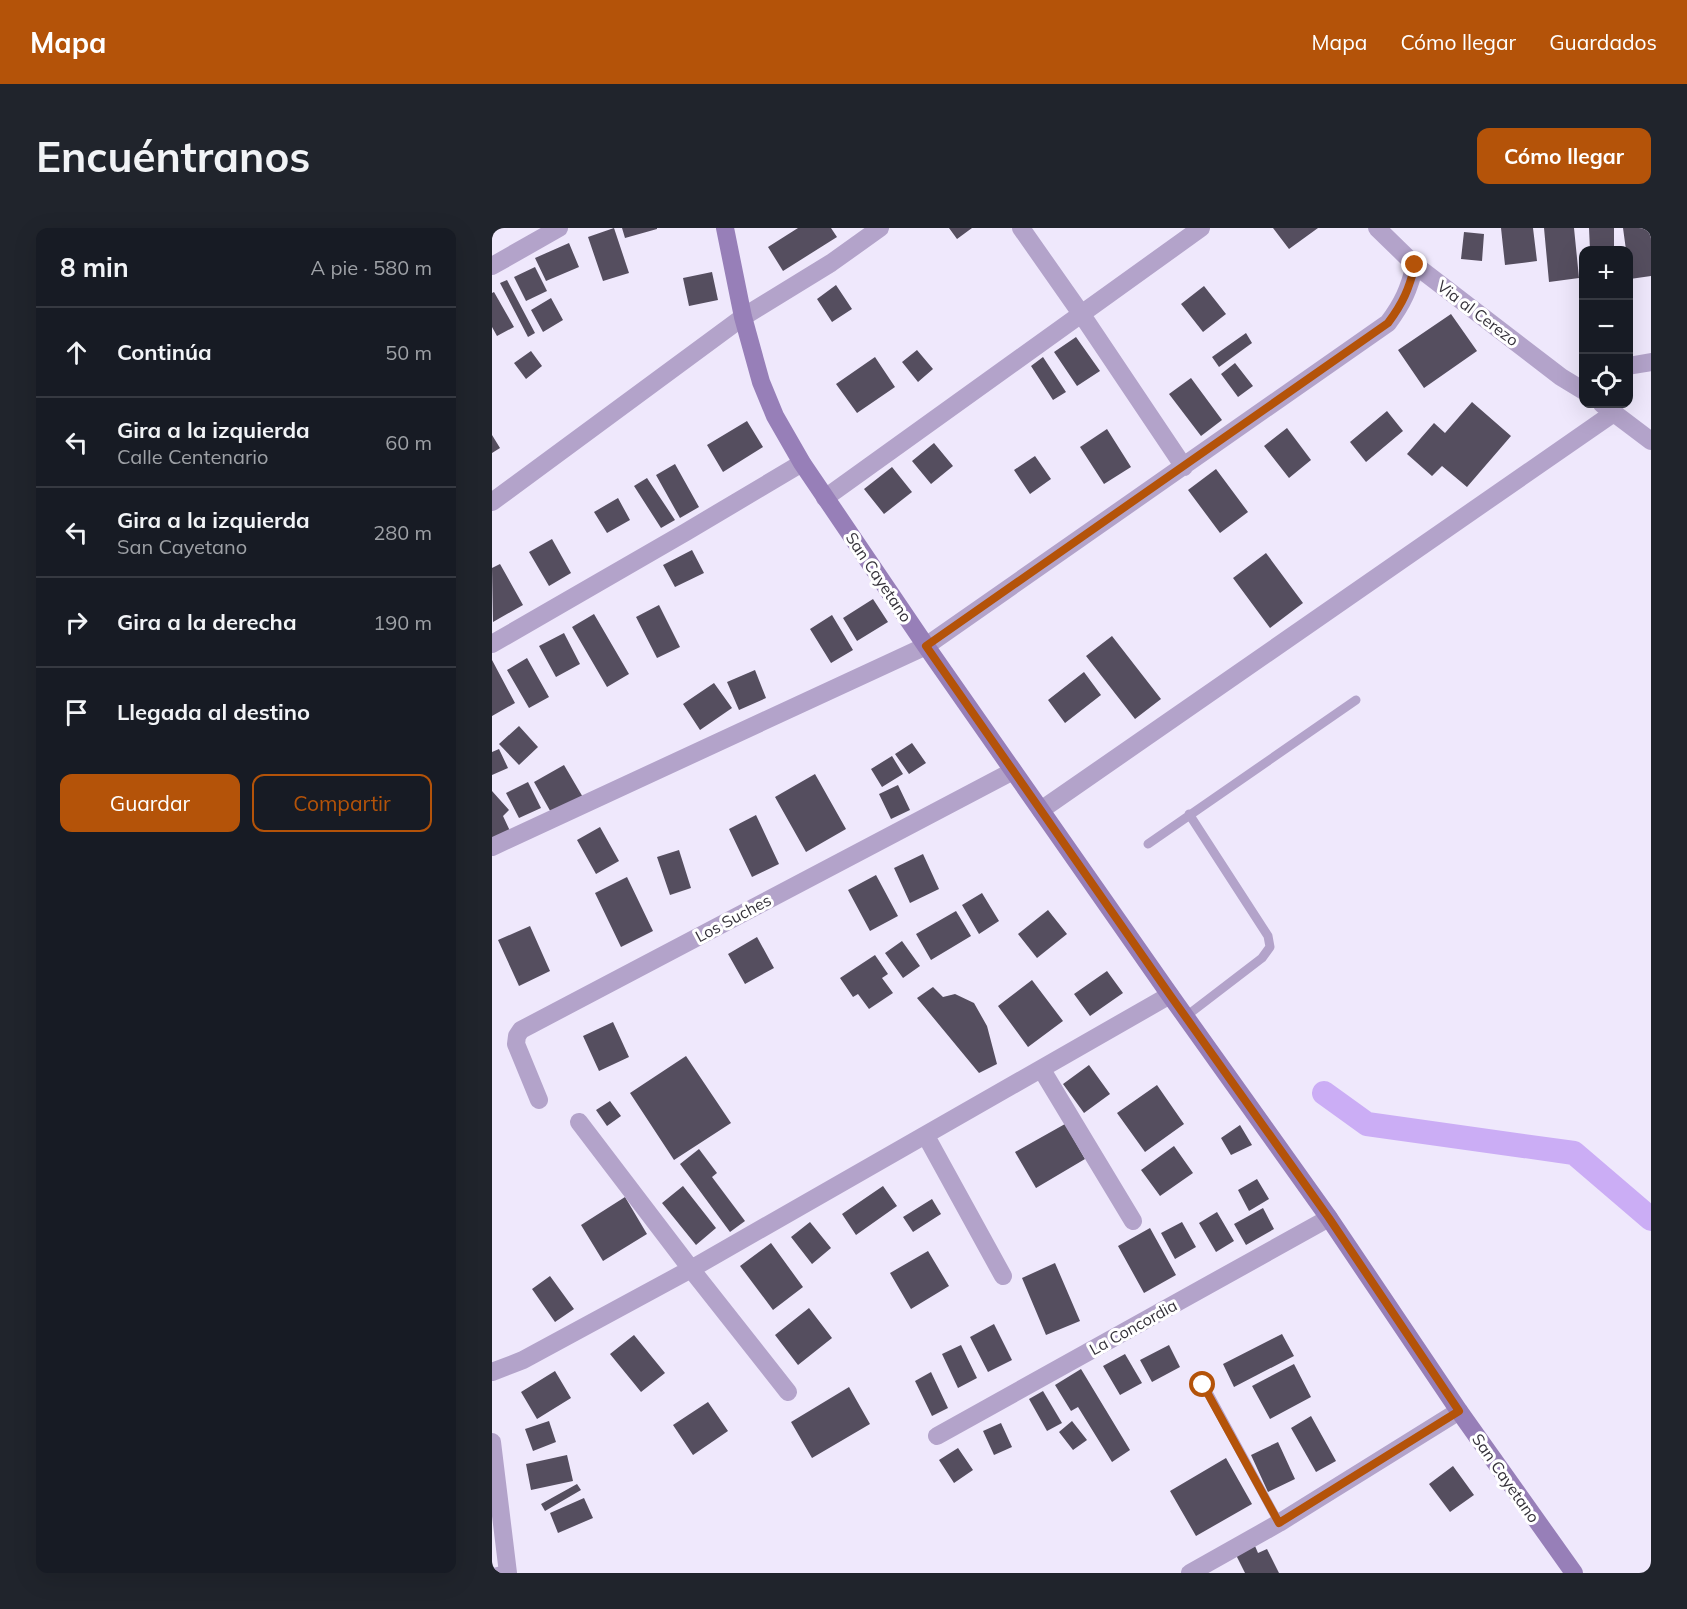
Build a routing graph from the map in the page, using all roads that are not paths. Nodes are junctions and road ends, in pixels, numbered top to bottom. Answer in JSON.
{"nodes":[{"id":1,"x":560,"y":228,"type":"edge"},
{"id":2,"x":725,"y":228,"type":"edge"},
{"id":3,"x":880,"y":228,"type":"edge"},
{"id":4,"x":1021,"y":228,"type":"edge"},
{"id":5,"x":1201,"y":228,"type":"edge"},
{"id":6,"x":1377,"y":228,"type":"edge"},
{"id":7,"x":1415,"y":265,"type":"junction"},
{"id":8,"x":492,"y":266,"type":"edge"},
{"id":9,"x":1082,"y":315,"type":"junction"},
{"id":10,"x":743,"y":317,"type":"junction"},
{"id":11,"x":1651,"y":362,"type":"edge"},
{"id":12,"x":1633,"y":365,"type":"edge"},
{"id":13,"x":1579,"y":374,"type":"edge"},
{"id":14,"x":1561,"y":377,"type":"junction"},
{"id":15,"x":1579,"y":389,"type":"edge"},
{"id":16,"x":1608,"y":408,"type":"edge"},
{"id":17,"x":1651,"y":441,"type":"edge"},
{"id":18,"x":802,"y":463,"type":"junction"},
{"id":19,"x":1184,"y":467,"type":"junction"},
{"id":20,"x":825,"y":498,"type":"junction"},
{"id":21,"x":492,"y":502,"type":"edge"},
{"id":22,"x":492,"y":644,"type":"edge"},
{"id":23,"x":926,"y":646,"type":"junction"},
{"id":24,"x":1356,"y":700,"type":"dead end"},
{"id":25,"x":1013,"y":771,"type":"junction"},
{"id":26,"x":1041,"y":810,"type":"junction"},
{"id":27,"x":1189,"y":814,"type":"junction"},
{"id":28,"x":1148,"y":844,"type":"dead end"},
{"id":29,"x":492,"y":847,"type":"edge"},
{"id":30,"x":1170,"y":995,"type":"junction"},
{"id":31,"x":1185,"y":1017,"type":"junction"},
{"id":32,"x":1042,"y":1070,"type":"junction"},
{"id":33,"x":539,"y":1100,"type":"dead end"},
{"id":34,"x":579,"y":1122,"type":"dead end"},
{"id":35,"x":926,"y":1136,"type":"junction"},
{"id":36,"x":1329,"y":1218,"type":"junction"},
{"id":37,"x":1133,"y":1221,"type":"dead end"},
{"id":38,"x":691,"y":1269,"type":"junction"},
{"id":39,"x":1003,"y":1276,"type":"dead end"},
{"id":40,"x":492,"y":1372,"type":"edge"},
{"id":41,"x":1203,"y":1385,"type":"dead end"},
{"id":42,"x":788,"y":1392,"type":"dead end"},
{"id":43,"x":1459,"y":1411,"type":"junction"},
{"id":44,"x":936,"y":1436,"type":"dead end"},
{"id":45,"x":492,"y":1442,"type":"edge"},
{"id":46,"x":1279,"y":1523,"type":"junction"},
{"id":47,"x":502,"y":1571,"type":"edge"},
{"id":48,"x":1190,"y":1573,"type":"edge"},
{"id":49,"x":1574,"y":1573,"type":"edge"}],
"edges":[{"from":1,"to":8,"type":"street"},
{"from":2,"to":10,"type":"main road","name":"San Cayetano"},
{"from":3,"to":10,"type":"street"},
{"from":4,"to":9,"type":"street"},
{"from":5,"to":9,"type":"street"},
{"from":6,"to":7,"type":"street","name":"Via al Cerezo"},
{"from":7,"to":14,"type":"street","name":"Via al Cerezo"},
{"from":7,"to":19,"type":"street"},
{"from":9,"to":19,"type":"street"},
{"from":9,"to":20,"type":"street"},
{"from":10,"to":18,"type":"main road","name":"San Cayetano"},
{"from":10,"to":21,"type":"street"},
{"from":11,"to":12,"type":"street"},
{"from":13,"to":14,"type":"street"},
{"from":14,"to":15,"type":"street","name":"Via al Cerezo"},
{"from":16,"to":17,"type":"street"},
{"from":16,"to":26,"type":"street"},
{"from":18,"to":20,"type":"main road","name":"San Cayetano"},
{"from":18,"to":22,"type":"street"},
{"from":19,"to":23,"type":"street"},
{"from":20,"to":23,"type":"main road","name":"San Cayetano"},
{"from":23,"to":25,"type":"main road","name":"San Cayetano"},
{"from":23,"to":29,"type":"street"},
{"from":24,"to":27,"type":"lane"},
{"from":25,"to":26,"type":"main road","name":"San Cayetano"},
{"from":25,"to":33,"type":"street","name":"Los Suches"},
{"from":26,"to":30,"type":"main road","name":"San Cayetano"},
{"from":27,"to":28,"type":"lane"},
{"from":27,"to":31,"type":"lane"},
{"from":30,"to":31,"type":"main road","name":"San Cayetano"},
{"from":30,"to":32,"type":"street"},
{"from":31,"to":36,"type":"main road","name":"San Cayetano"},
{"from":32,"to":35,"type":"street"},
{"from":32,"to":37,"type":"street"},
{"from":34,"to":38,"type":"street"},
{"from":35,"to":38,"type":"street"},
{"from":35,"to":39,"type":"street"},
{"from":36,"to":43,"type":"main road","name":"San Cayetano"},
{"from":36,"to":44,"type":"street","name":"La Concordia"},
{"from":38,"to":40,"type":"street"},
{"from":38,"to":42,"type":"street"},
{"from":41,"to":46,"type":"lane"},
{"from":43,"to":46,"type":"street"},
{"from":43,"to":49,"type":"main road","name":"San Cayetano"},
{"from":45,"to":47,"type":"street"},
{"from":46,"to":48,"type":"street"}]}
